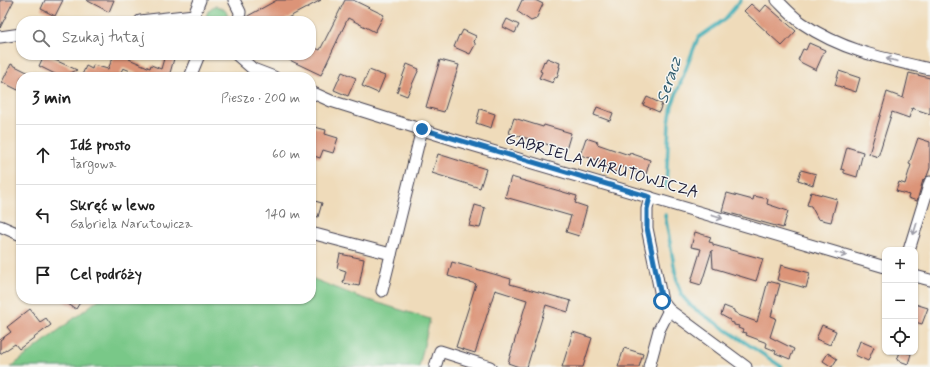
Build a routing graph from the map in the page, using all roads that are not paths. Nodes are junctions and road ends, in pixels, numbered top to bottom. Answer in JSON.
{"nodes":[{"id":1,"x":200,"y":0,"type":"edge"},
{"id":2,"x":236,"y":0,"type":"edge"},
{"id":3,"x":777,"y":0,"type":"edge"},
{"id":4,"x":196,"y":16,"type":"edge"},
{"id":5,"x":240,"y":16,"type":"edge"},
{"id":6,"x":16,"y":35,"type":"edge"},
{"id":7,"x":0,"y":37,"type":"edge"},
{"id":8,"x":197,"y":60,"type":"edge"},
{"id":9,"x":243,"y":60,"type":"edge"},
{"id":10,"x":930,"y":70,"type":"edge"},
{"id":11,"x":192,"y":72,"type":"edge"},
{"id":12,"x":262,"y":72,"type":"edge"},
{"id":13,"x":316,"y":94,"type":"edge"},
{"id":14,"x":422,"y":129,"type":"junction"},
{"id":15,"x":930,"y":182,"type":"edge"},
{"id":16,"x":650,"y":197,"type":"junction"},
{"id":17,"x":0,"y":226,"type":"edge"},
{"id":18,"x":16,"y":233,"type":"edge"},
{"id":19,"x":316,"y":234,"type":"edge"},
{"id":20,"x":910,"y":247,"type":"edge"},
{"id":21,"x":391,"y":254,"type":"junction"},
{"id":22,"x":882,"y":266,"type":"edge"},
{"id":23,"x":918,"y":277,"type":"edge"},
{"id":24,"x":930,"y":280,"type":"edge"},
{"id":25,"x":382,"y":291,"type":"dead end"},
{"id":26,"x":669,"y":310,"type":"junction"},
{"id":27,"x":435,"y":367,"type":"edge"},
{"id":28,"x":490,"y":367,"type":"edge"},
{"id":29,"x":649,"y":367,"type":"edge"},
{"id":30,"x":746,"y":367,"type":"edge"}],
"edges":[{"from":1,"to":4,"type":"street"},
{"from":2,"to":5,"type":"street"},
{"from":10,"to":3,"type":"street","one_way":true},
{"from":6,"to":7,"type":"street"},
{"from":8,"to":11,"type":"street"},
{"from":9,"to":12,"type":"street"},
{"from":13,"to":14,"type":"street","name":"GABRIELA NARUTOWICZA"},
{"from":14,"to":16,"type":"street","name":"GABRIELA NARUTOWICZA"},
{"from":14,"to":21,"type":"street"},
{"from":15,"to":20,"type":"street","one_way":true},
{"from":16,"to":22,"type":"street","name":"GABRIELA NARUTOWICZA","one_way":true},
{"from":16,"to":26,"type":"street"},
{"from":17,"to":18,"type":"street"},
{"from":19,"to":21,"type":"street"},
{"from":21,"to":25,"type":"street"},
{"from":23,"to":24,"type":"street"},
{"from":26,"to":29,"type":"street"},
{"from":26,"to":30,"type":"street"},
{"from":27,"to":28,"type":"street"}]}
